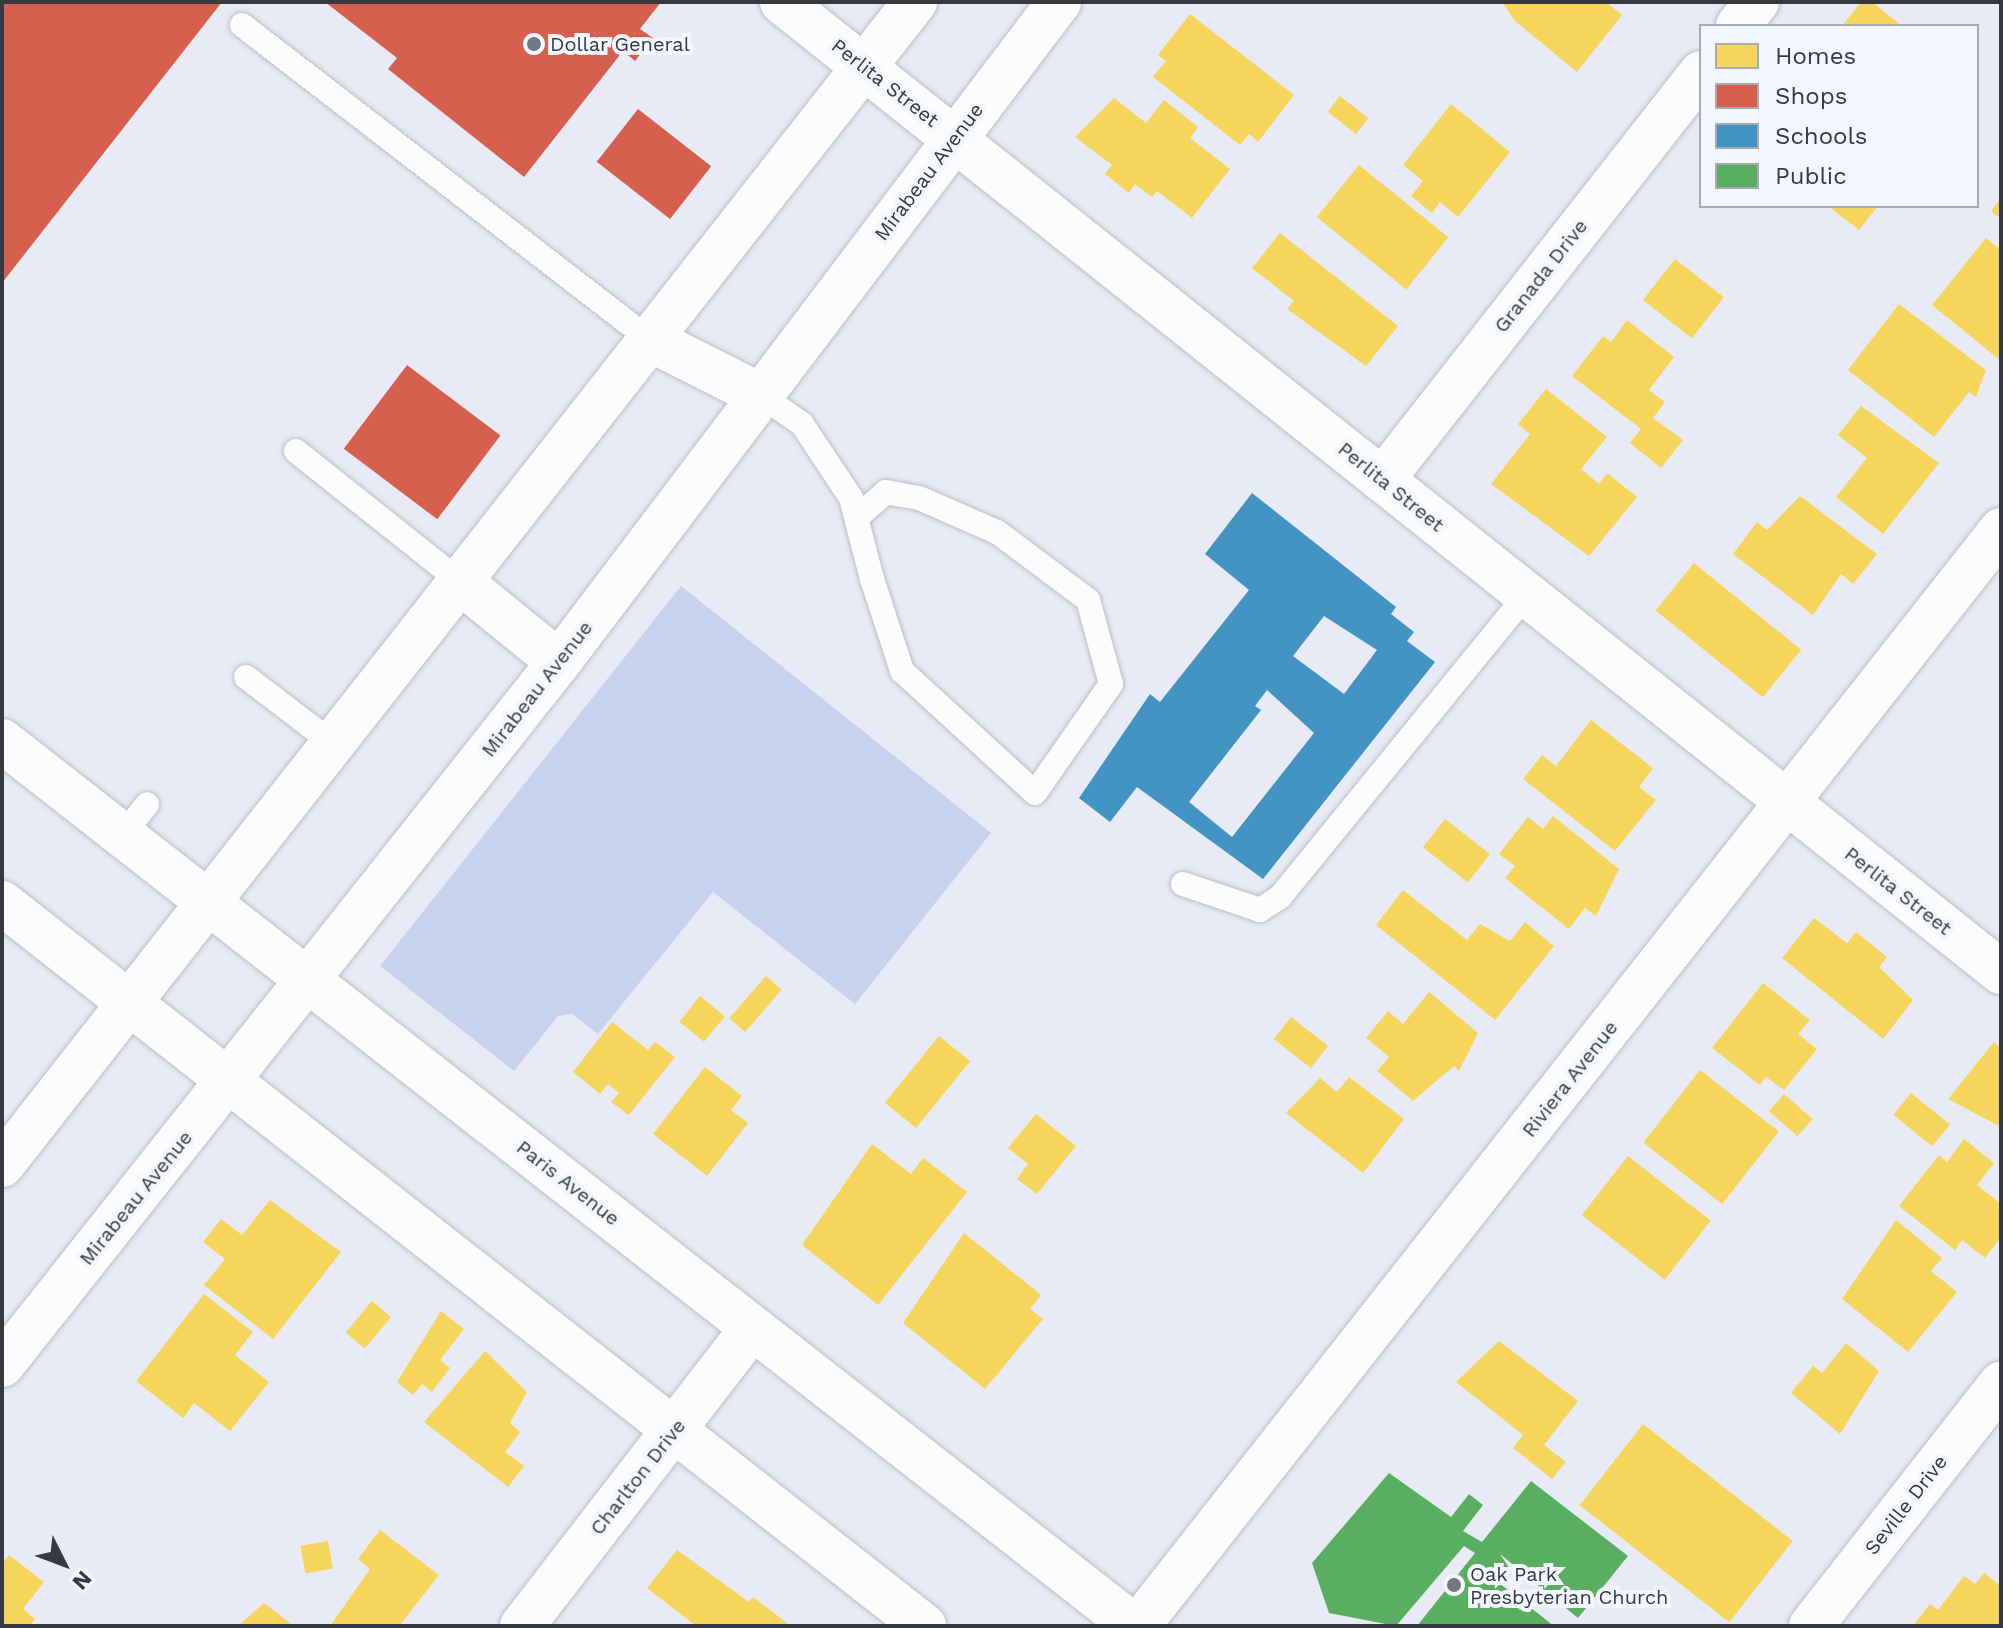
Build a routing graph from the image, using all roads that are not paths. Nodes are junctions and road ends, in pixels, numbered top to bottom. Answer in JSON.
{"nodes":[{"id":1,"x":782,"y":2,"type":"edge"},
{"id":2,"x":915,"y":2,"type":"edge"},
{"id":3,"x":1059,"y":2,"type":"edge"},
{"id":4,"x":1757,"y":2,"type":"edge"},
{"id":5,"x":1740,"y":24,"type":"edge"},
{"id":6,"x":242,"y":25,"type":"dead end"},
{"id":7,"x":864,"y":67,"type":"junction"},
{"id":8,"x":1699,"y":76,"type":"edge"},
{"id":9,"x":954,"y":138,"type":"junction"},
{"id":10,"x":649,"y":339,"type":"junction"},
{"id":11,"x":760,"y":395,"type":"junction"},
{"id":12,"x":296,"y":451,"type":"dead end"},
{"id":13,"x":1382,"y":480,"type":"junction"},
{"id":14,"x":857,"y":517,"type":"junction"},
{"id":15,"x":2001,"y":530,"type":"edge"},
{"id":16,"x":458,"y":580,"type":"junction"},
{"id":17,"x":1526,"y":595,"type":"junction"},
{"id":18,"x":559,"y":662,"type":"junction"},
{"id":19,"x":246,"y":677,"type":"dead end"},
{"id":20,"x":2,"y":741,"type":"edge"},
{"id":21,"x":331,"y":742,"type":"junction"},
{"id":22,"x":1788,"y":803,"type":"junction"},
{"id":23,"x":1183,"y":884,"type":"dead end"},
{"id":24,"x":207,"y":901,"type":"junction"},
{"id":25,"x":2,"y":903,"type":"edge"},
{"id":26,"x":2001,"y":972,"type":"edge"},
{"id":27,"x":308,"y":980,"type":"junction"},
{"id":28,"x":128,"y":1002,"type":"junction"},
{"id":29,"x":230,"y":1082,"type":"junction"},
{"id":30,"x":2,"y":1165,"type":"edge"},
{"id":31,"x":752,"y":1328,"type":"junction"},
{"id":32,"x":2,"y":1365,"type":"edge"},
{"id":33,"x":2001,"y":1384,"type":"edge"},
{"id":34,"x":674,"y":1430,"type":"junction"},
{"id":35,"x":522,"y":1626,"type":"edge"},
{"id":36,"x":924,"y":1626,"type":"edge"},
{"id":37,"x":1136,"y":1626,"type":"edge"},
{"id":38,"x":1811,"y":1626,"type":"edge"}],
"edges":[{"from":1,"to":7,"type":"street","name":"Perlita Street"},
{"from":2,"to":7,"type":"street"},
{"from":3,"to":9,"type":"street","name":"Mirabeau Avenue"},
{"from":4,"to":5,"type":"street"},
{"from":6,"to":10,"type":"lane"},
{"from":7,"to":9,"type":"street","name":"Perlita Street"},
{"from":7,"to":10,"type":"street"},
{"from":8,"to":13,"type":"street","name":"Granada Drive"},
{"from":9,"to":11,"type":"street","name":"Mirabeau Avenue"},
{"from":9,"to":13,"type":"street","name":"Perlita Street"},
{"from":10,"to":11,"type":"street"},
{"from":10,"to":16,"type":"street"},
{"from":11,"to":14,"type":"lane"},
{"from":11,"to":18,"type":"street","name":"Mirabeau Avenue"},
{"from":12,"to":16,"type":"lane"},
{"from":13,"to":17,"type":"street","name":"Perlita Street"},
{"from":14,"to":14,"type":"lane"},
{"from":15,"to":22,"type":"street","name":"Riviera Avenue"},
{"from":16,"to":18,"type":"street"},
{"from":16,"to":21,"type":"street"},
{"from":17,"to":22,"type":"street","name":"Perlita Street"},
{"from":17,"to":23,"type":"lane"},
{"from":18,"to":27,"type":"street","name":"Mirabeau Avenue"},
{"from":19,"to":21,"type":"lane"},
{"from":20,"to":24,"type":"street","name":"Paris Avenue"},
{"from":21,"to":24,"type":"street"},
{"from":22,"to":26,"type":"street","name":"Perlita Street"},
{"from":22,"to":37,"type":"street","name":"Riviera Avenue"},
{"from":24,"to":27,"type":"street","name":"Paris Avenue"},
{"from":24,"to":28,"type":"street"},
{"from":25,"to":28,"type":"street"},
{"from":27,"to":29,"type":"street","name":"Mirabeau Avenue"},
{"from":27,"to":31,"type":"street","name":"Paris Avenue"},
{"from":28,"to":29,"type":"street"},
{"from":28,"to":30,"type":"street"},
{"from":29,"to":32,"type":"street","name":"Mirabeau Avenue"},
{"from":29,"to":34,"type":"street"},
{"from":31,"to":34,"type":"street","name":"Charlton Drive"},
{"from":31,"to":37,"type":"street","name":"Paris Avenue"},
{"from":33,"to":38,"type":"street","name":"Seville Drive"},
{"from":34,"to":35,"type":"street","name":"Charlton Drive"},
{"from":34,"to":36,"type":"street"}]}
